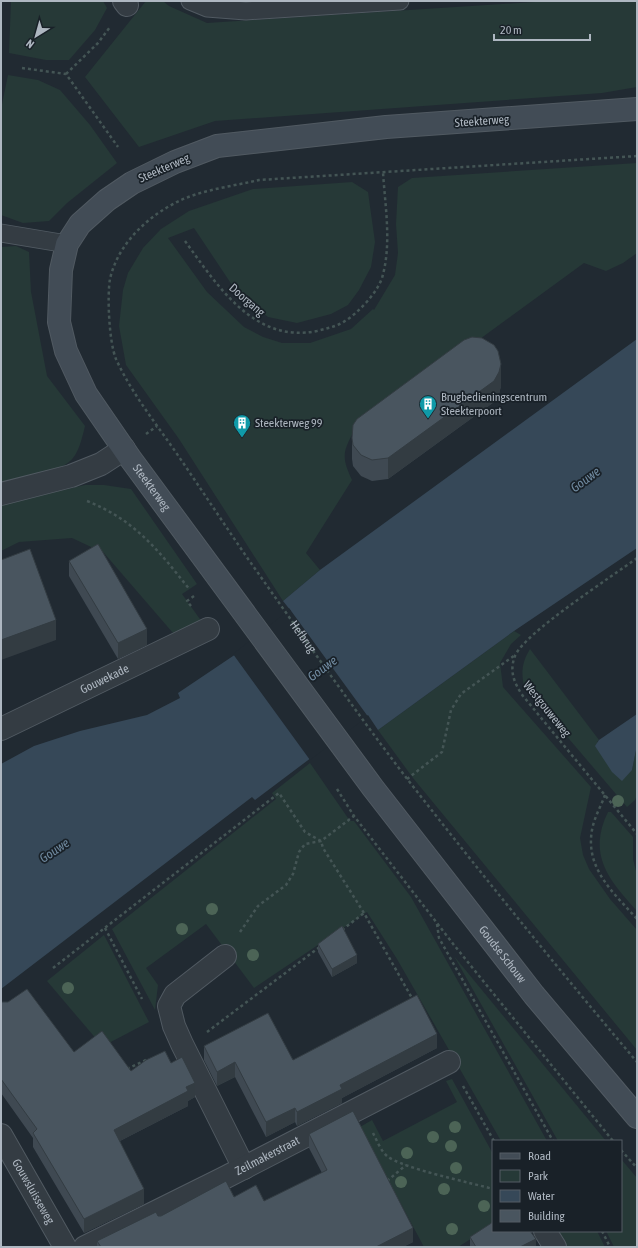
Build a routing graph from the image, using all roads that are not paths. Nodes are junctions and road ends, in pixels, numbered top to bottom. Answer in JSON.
{"nodes":[{"id":1,"x":190,"y":1,"type":"edge"},
{"id":2,"x":400,"y":1,"type":"edge"},
{"id":3,"x":637,"y":110,"type":"edge"},
{"id":4,"x":1,"y":234,"type":"edge"},
{"id":5,"x":67,"y":244,"type":"junction"},
{"id":6,"x":124,"y":449,"type":"junction"},
{"id":7,"x":1,"y":494,"type":"edge"},
{"id":8,"x":208,"y":629,"type":"dead end"},
{"id":9,"x":1,"y":729,"type":"edge"},
{"id":10,"x":372,"y":788,"type":"joint"},
{"id":11,"x":225,"y":956,"type":"road end"},
{"id":12,"x":449,"y":1062,"type":"road end"},
{"id":13,"x":637,"y":1117,"type":"edge"},
{"id":14,"x":1,"y":1135,"type":"edge"},
{"id":15,"x":244,"y":1168,"type":"junction"},
{"id":16,"x":546,"y":1232,"type":"edge"},
{"id":17,"x":65,"y":1247,"type":"edge"},
{"id":18,"x":85,"y":1247,"type":"edge"},
{"id":19,"x":555,"y":1247,"type":"edge"}],
"edges":[{"from":1,"to":2,"type":"lane"},
{"from":3,"to":5,"type":"main road","name":"Steekterweg"},
{"from":4,"to":5,"type":"lane"},
{"from":5,"to":6,"type":"main road","name":"Steekterweg"},
{"from":6,"to":7,"type":"street"},
{"from":6,"to":10,"type":"main road","name":"Steekterweg"},
{"from":8,"to":9,"type":"street","name":"Gouwekade"},
{"from":10,"to":13,"type":"main road","name":"Goudse Schouw"},
{"from":11,"to":15,"type":"street"},
{"from":12,"to":15,"type":"street","name":"Zeilmakerstraat"},
{"from":14,"to":17,"type":"street","name":"Gouwsluisseweg"},
{"from":15,"to":18,"type":"street","name":"Zeilmakerstraat"},
{"from":16,"to":19,"type":"street"}]}
